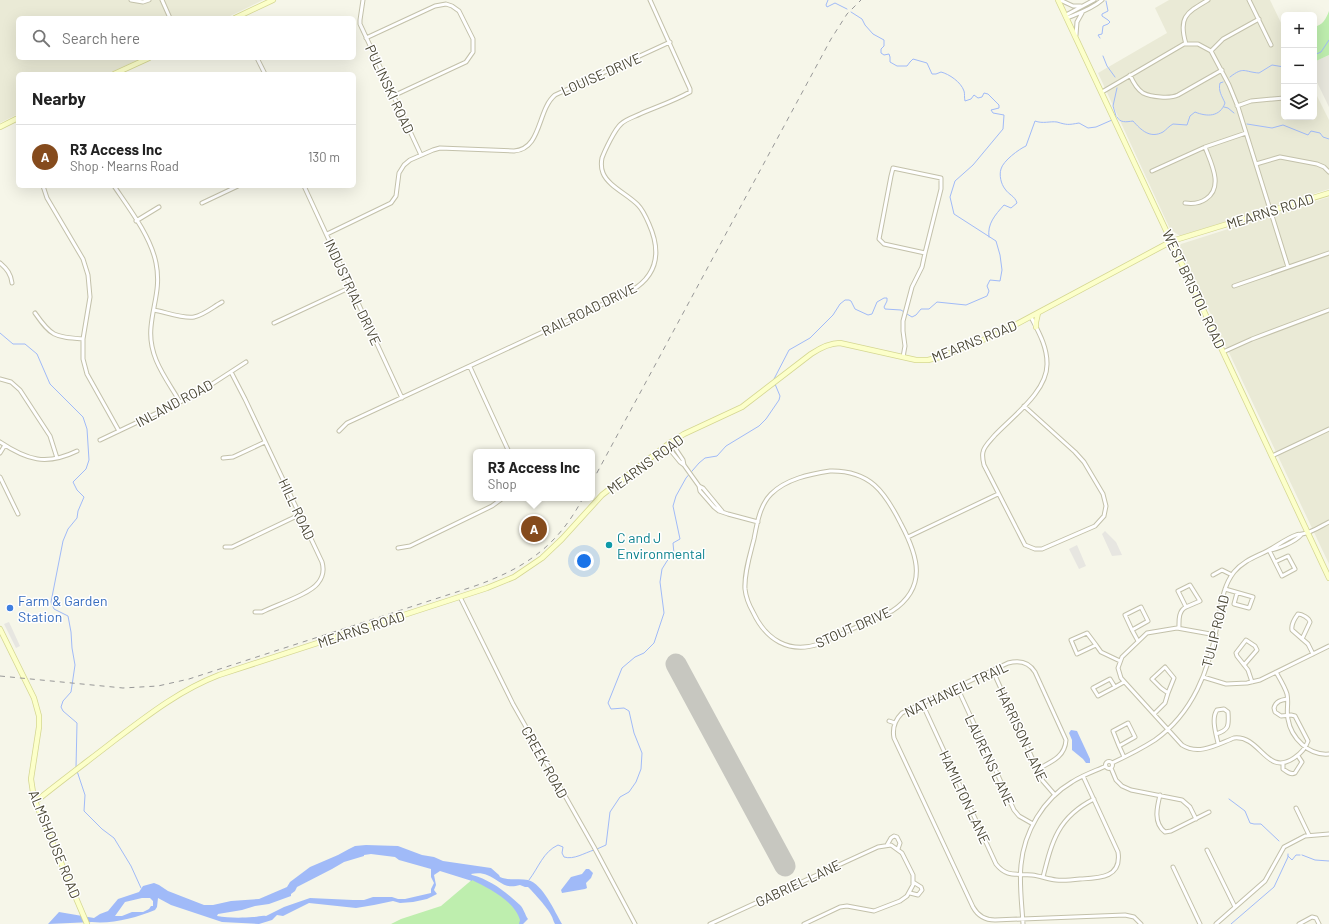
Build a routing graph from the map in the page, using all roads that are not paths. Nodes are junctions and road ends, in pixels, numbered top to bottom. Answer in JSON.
{"nodes":[{"id":1,"x":131,"y":0,"type":"edge"},
{"id":2,"x":149,"y":0,"type":"edge"},
{"id":3,"x":162,"y":0,"type":"edge"},
{"id":4,"x":273,"y":0,"type":"edge"},
{"id":5,"x":364,"y":0,"type":"edge"},
{"id":6,"x":650,"y":0,"type":"edge"},
{"id":7,"x":1059,"y":0,"type":"edge"},
{"id":8,"x":1094,"y":0,"type":"edge"},
{"id":9,"x":1102,"y":0,"type":"edge"},
{"id":10,"x":1208,"y":0,"type":"edge"},
{"id":11,"x":1249,"y":0,"type":"edge"},
{"id":12,"x":1084,"y":6,"type":"junction"},
{"id":13,"x":1085,"y":10,"type":"junction"},
{"id":14,"x":169,"y":16,"type":"edge"},
{"id":15,"x":240,"y":16,"type":"edge"},
{"id":16,"x":1066,"y":16,"type":"junction"},
{"id":17,"x":1258,"y":19,"type":"junction"},
{"id":18,"x":1076,"y":37,"type":"junction"},
{"id":19,"x":366,"y":38,"type":"junction"},
{"id":20,"x":670,"y":42,"type":"junction"},
{"id":21,"x":1186,"y":44,"type":"junction"},
{"id":22,"x":1271,"y":45,"type":"dead end"},
{"id":23,"x":1211,"y":50,"type":"junction"},
{"id":24,"x":145,"y":60,"type":"edge"},
{"id":25,"x":258,"y":60,"type":"edge"},
{"id":26,"x":1222,"y":70,"type":"junction"},
{"id":27,"x":118,"y":72,"type":"edge"},
{"id":28,"x":264,"y":72,"type":"edge"},
{"id":29,"x":1130,"y":75,"type":"junction"},
{"id":30,"x":1102,"y":92,"type":"junction"},
{"id":31,"x":393,"y":96,"type":"junction"},
{"id":32,"x":1281,"y":98,"type":"edge"},
{"id":33,"x":1237,"y":106,"type":"junction"},
{"id":34,"x":16,"y":119,"type":"edge"},
{"id":35,"x":0,"y":127,"type":"edge"},
{"id":36,"x":1246,"y":134,"type":"junction"},
{"id":37,"x":1205,"y":147,"type":"junction"},
{"id":38,"x":421,"y":155,"type":"junction"},
{"id":39,"x":1256,"y":164,"type":"junction"},
{"id":40,"x":1152,"y":170,"type":"dead end"},
{"id":41,"x":1329,"y":172,"type":"edge"},
{"id":42,"x":44,"y":188,"type":"edge"},
{"id":43,"x":115,"y":188,"type":"edge"},
{"id":44,"x":234,"y":188,"type":"edge"},
{"id":45,"x":305,"y":188,"type":"edge"},
{"id":46,"x":1329,"y":193,"type":"edge"},
{"id":47,"x":1185,"y":203,"type":"dead end"},
{"id":48,"x":202,"y":204,"type":"dead end"},
{"id":49,"x":159,"y":208,"type":"dead end"},
{"id":50,"x":1271,"y":211,"type":"junction"},
{"id":51,"x":136,"y":221,"type":"junction"},
{"id":52,"x":327,"y":234,"type":"junction"},
{"id":53,"x":1172,"y":241,"type":"junction"},
{"id":54,"x":925,"y":253,"type":"junction"},
{"id":55,"x":1329,"y":253,"type":"edge"},
{"id":56,"x":0,"y":262,"type":"edge"},
{"id":57,"x":1288,"y":267,"type":"junction"},
{"id":58,"x":12,"y":283,"type":"dead end"},
{"id":59,"x":1234,"y":286,"type":"dead end"},
{"id":60,"x":351,"y":287,"type":"junction"},
{"id":61,"x":222,"y":302,"type":"dead end"},
{"id":62,"x":154,"y":310,"type":"junction"},
{"id":63,"x":1329,"y":310,"type":"edge"},
{"id":64,"x":1039,"y":312,"type":"junction"},
{"id":65,"x":35,"y":313,"type":"dead end"},
{"id":66,"x":1031,"y":317,"type":"junction"},
{"id":67,"x":274,"y":323,"type":"dead end"},
{"id":68,"x":1036,"y":327,"type":"junction"},
{"id":69,"x":83,"y":338,"type":"junction"},
{"id":70,"x":1223,"y":352,"type":"junction"},
{"id":71,"x":903,"y":357,"type":"junction"},
{"id":72,"x":246,"y":362,"type":"dead end"},
{"id":73,"x":470,"y":367,"type":"junction"},
{"id":74,"x":231,"y":372,"type":"junction"},
{"id":75,"x":0,"y":379,"type":"edge"},
{"id":76,"x":402,"y":398,"type":"junction"},
{"id":77,"x":180,"y":402,"type":"junction"},
{"id":78,"x":1024,"y":406,"type":"junction"},
{"id":79,"x":1329,"y":429,"type":"edge"},
{"id":80,"x":120,"y":431,"type":"junction"},
{"id":81,"x":339,"y":431,"type":"dead end"},
{"id":82,"x":100,"y":440,"type":"dead end"},
{"id":83,"x":0,"y":442,"type":"edge"},
{"id":84,"x":265,"y":442,"type":"junction"},
{"id":85,"x":669,"y":444,"type":"junction"},
{"id":86,"x":5,"y":445,"type":"junction"},
{"id":87,"x":508,"y":449,"type":"edge"},
{"id":88,"x":77,"y":451,"type":"dead end"},
{"id":89,"x":0,"y":453,"type":"edge"},
{"id":90,"x":1272,"y":456,"type":"junction"},
{"id":91,"x":57,"y":458,"type":"junction"},
{"id":92,"x":223,"y":458,"type":"dead end"},
{"id":93,"x":0,"y":477,"type":"edge"},
{"id":94,"x":998,"y":494,"type":"junction"},
{"id":95,"x":499,"y":501,"type":"edge"},
{"id":96,"x":18,"y":514,"type":"dead end"},
{"id":97,"x":299,"y":515,"type":"junction"},
{"id":98,"x":758,"y":522,"type":"junction"},
{"id":99,"x":1329,"y":522,"type":"edge"},
{"id":100,"x":1307,"y":532,"type":"junction"},
{"id":101,"x":908,"y":537,"type":"junction"},
{"id":102,"x":225,"y":547,"type":"dead end"},
{"id":103,"x":398,"y":548,"type":"dead end"},
{"id":104,"x":1269,"y":550,"type":"junction"},
{"id":105,"x":1275,"y":562,"type":"junction"},
{"id":106,"x":1213,"y":575,"type":"dead end"},
{"id":107,"x":1232,"y":575,"type":"junction"},
{"id":108,"x":1329,"y":578,"type":"edge"},
{"id":109,"x":1225,"y":589,"type":"junction"},
{"id":110,"x":1237,"y":593,"type":"junction"},
{"id":111,"x":460,"y":597,"type":"junction"},
{"id":112,"x":1186,"y":607,"type":"junction"},
{"id":113,"x":255,"y":612,"type":"dead end"},
{"id":114,"x":1179,"y":628,"type":"junction"},
{"id":115,"x":0,"y":629,"type":"edge"},
{"id":116,"x":1132,"y":630,"type":"junction"},
{"id":117,"x":1216,"y":635,"type":"junction"},
{"id":118,"x":1302,"y":639,"type":"junction"},
{"id":119,"x":1138,"y":641,"type":"junction"},
{"id":120,"x":1096,"y":645,"type":"junction"},
{"id":121,"x":1329,"y":646,"type":"edge"},
{"id":122,"x":1313,"y":654,"type":"junction"},
{"id":123,"x":1024,"y":658,"type":"dead end"},
{"id":124,"x":1120,"y":660,"type":"junction"},
{"id":125,"x":1023,"y":662,"type":"junction"},
{"id":126,"x":1244,"y":665,"type":"junction"},
{"id":127,"x":992,"y":670,"type":"junction"},
{"id":128,"x":1276,"y":672,"type":"junction"},
{"id":129,"x":1203,"y":677,"type":"junction"},
{"id":130,"x":1124,"y":682,"type":"junction"},
{"id":131,"x":1252,"y":682,"type":"junction"},
{"id":132,"x":957,"y":687,"type":"junction"},
{"id":133,"x":1115,"y":687,"type":"junction"},
{"id":134,"x":1168,"y":693,"type":"junction"},
{"id":135,"x":1287,"y":699,"type":"junction"},
{"id":136,"x":922,"y":703,"type":"junction"},
{"id":137,"x":1154,"y":714,"type":"junction"},
{"id":138,"x":1287,"y":715,"type":"junction"},
{"id":139,"x":889,"y":721,"type":"dead end"},
{"id":140,"x":895,"y":723,"type":"junction"},
{"id":141,"x":1168,"y":729,"type":"junction"},
{"id":142,"x":1216,"y":734,"type":"junction"},
{"id":143,"x":1218,"y":744,"type":"junction"},
{"id":144,"x":1119,"y":746,"type":"junction"},
{"id":145,"x":1305,"y":747,"type":"junction"},
{"id":146,"x":1329,"y":754,"type":"edge"},
{"id":147,"x":1298,"y":756,"type":"junction"},
{"id":148,"x":1124,"y":757,"type":"junction"},
{"id":149,"x":1112,"y":763,"type":"junction"},
{"id":150,"x":1283,"y":763,"type":"junction"},
{"id":151,"x":1106,"y":766,"type":"junction"},
{"id":152,"x":1111,"y":768,"type":"junction"},
{"id":153,"x":1038,"y":769,"type":"junction"},
{"id":154,"x":1083,"y":776,"type":"junction"},
{"id":155,"x":1055,"y":795,"type":"junction"},
{"id":156,"x":1160,"y":795,"type":"junction"},
{"id":157,"x":1094,"y":799,"type":"junction"},
{"id":158,"x":35,"y":802,"type":"junction"},
{"id":159,"x":1296,"y":808,"type":"dead end"},
{"id":160,"x":1209,"y":812,"type":"dead end"},
{"id":161,"x":1196,"y":819,"type":"junction"},
{"id":162,"x":1033,"y":824,"type":"junction"},
{"id":163,"x":1329,"y":834,"type":"edge"},
{"id":164,"x":1309,"y":835,"type":"junction"},
{"id":165,"x":887,"y":845,"type":"junction"},
{"id":166,"x":898,"y":849,"type":"junction"},
{"id":167,"x":1207,"y":850,"type":"dead end"},
{"id":168,"x":1173,"y":866,"type":"dead end"},
{"id":169,"x":1021,"y":875,"type":"junction"},
{"id":170,"x":1043,"y":877,"type":"junction"},
{"id":171,"x":914,"y":882,"type":"junction"},
{"id":172,"x":910,"y":893,"type":"junction"},
{"id":173,"x":1235,"y":907,"type":"junction"},
{"id":174,"x":1022,"y":919,"type":"junction"},
{"id":175,"x":87,"y":924,"type":"edge"},
{"id":176,"x":635,"y":924,"type":"edge"},
{"id":177,"x":710,"y":924,"type":"edge"},
{"id":178,"x":804,"y":924,"type":"edge"},
{"id":179,"x":1023,"y":924,"type":"edge"},
{"id":180,"x":1141,"y":924,"type":"edge"},
{"id":181,"x":1200,"y":924,"type":"edge"},
{"id":182,"x":1216,"y":924,"type":"edge"},
{"id":183,"x":1299,"y":924,"type":"edge"},
{"id":184,"x":1319,"y":924,"type":"edge"}],
"edges":[{"from":1,"to":2,"type":"street"},
{"from":3,"to":14,"type":"street"},
{"from":4,"to":15,"type":"street"},
{"from":5,"to":19,"type":"street","name":"PULINSKI ROAD"},
{"from":6,"to":20,"type":"street"},
{"from":7,"to":12,"type":"street"},
{"from":7,"to":16,"type":"street","name":"WEST BRISTOL ROAD"},
{"from":8,"to":12,"type":"street"},
{"from":9,"to":13,"type":"street"},
{"from":10,"to":21,"type":"street"},
{"from":11,"to":17,"type":"street"},
{"from":12,"to":16,"type":"street"},
{"from":13,"to":16,"type":"street"},
{"from":13,"to":18,"type":"street"},
{"from":16,"to":18,"type":"street","name":"WEST BRISTOL ROAD"},
{"from":17,"to":22,"type":"street"},
{"from":17,"to":23,"type":"street"},
{"from":18,"to":30,"type":"street","name":"WEST BRISTOL ROAD"},
{"from":19,"to":31,"type":"street","name":"PULINSKI ROAD"},
{"from":19,"to":31,"type":"street"},
{"from":20,"to":38,"type":"street","name":"LOUISE DRIVE"},
{"from":20,"to":73,"type":"street","name":"RAILROAD DRIVE"},
{"from":21,"to":23,"type":"street"},
{"from":21,"to":29,"type":"street"},
{"from":23,"to":26,"type":"street"},
{"from":24,"to":27,"type":"street"},
{"from":25,"to":28,"type":"street"},
{"from":26,"to":29,"type":"street"},
{"from":26,"to":33,"type":"street"},
{"from":29,"to":30,"type":"street"},
{"from":30,"to":53,"type":"street","name":"WEST BRISTOL ROAD"},
{"from":31,"to":38,"type":"street","name":"PULINSKI ROAD"},
{"from":32,"to":33,"type":"street"},
{"from":33,"to":36,"type":"street"},
{"from":34,"to":35,"type":"street"},
{"from":36,"to":37,"type":"street"},
{"from":36,"to":39,"type":"street"},
{"from":37,"to":40,"type":"street"},
{"from":37,"to":47,"type":"street"},
{"from":38,"to":52,"type":"street","name":"LOUISE DRIVE"},
{"from":39,"to":41,"type":"street"},
{"from":39,"to":50,"type":"street"},
{"from":42,"to":69,"type":"street"},
{"from":43,"to":51,"type":"street"},
{"from":44,"to":48,"type":"street"},
{"from":45,"to":52,"type":"street","name":"INDUSTRIAL DRIVE"},
{"from":46,"to":50,"type":"street","name":"MEARNS ROAD"},
{"from":49,"to":51,"type":"street"},
{"from":50,"to":53,"type":"street","name":"MEARNS ROAD"},
{"from":50,"to":57,"type":"street"},
{"from":51,"to":62,"type":"street"},
{"from":52,"to":60,"type":"street","name":"INDUSTRIAL DRIVE"},
{"from":53,"to":64,"type":"street","name":"MEARNS ROAD"},
{"from":53,"to":70,"type":"street","name":"WEST BRISTOL ROAD"},
{"from":54,"to":54,"type":"street"},
{"from":54,"to":71,"type":"street"},
{"from":55,"to":57,"type":"street"},
{"from":56,"to":58,"type":"street"},
{"from":57,"to":59,"type":"street"},
{"from":60,"to":67,"type":"street"},
{"from":60,"to":76,"type":"street","name":"INDUSTRIAL DRIVE"},
{"from":61,"to":62,"type":"street"},
{"from":62,"to":77,"type":"street"},
{"from":63,"to":70,"type":"street"},
{"from":64,"to":66,"type":"street","name":"MEARNS ROAD"},
{"from":64,"to":68,"type":"street"},
{"from":65,"to":69,"type":"street"},
{"from":66,"to":68,"type":"street"},
{"from":66,"to":71,"type":"street","name":"MEARNS ROAD"},
{"from":68,"to":78,"type":"street"},
{"from":69,"to":80,"type":"street"},
{"from":70,"to":90,"type":"street","name":"WEST BRISTOL ROAD"},
{"from":71,"to":85,"type":"street","name":"MEARNS ROAD"},
{"from":72,"to":74,"type":"street","name":"INLAND ROAD"},
{"from":73,"to":76,"type":"street","name":"RAILROAD DRIVE"},
{"from":73,"to":87,"type":"street"},
{"from":74,"to":77,"type":"street","name":"INLAND ROAD"},
{"from":74,"to":84,"type":"street","name":"HILL ROAD"},
{"from":75,"to":91,"type":"street"},
{"from":76,"to":81,"type":"street","name":"RAILROAD DRIVE"},
{"from":77,"to":80,"type":"street","name":"INLAND ROAD"},
{"from":78,"to":94,"type":"street"},
{"from":78,"to":94,"type":"street"},
{"from":79,"to":90,"type":"street"},
{"from":80,"to":82,"type":"street","name":"INLAND ROAD"},
{"from":83,"to":86,"type":"street"},
{"from":84,"to":92,"type":"street"},
{"from":84,"to":97,"type":"street","name":"HILL ROAD"},
{"from":85,"to":98,"type":"street"},
{"from":85,"to":111,"type":"street","name":"MEARNS ROAD"},
{"from":86,"to":89,"type":"street"},
{"from":86,"to":91,"type":"street"},
{"from":88,"to":91,"type":"street"},
{"from":90,"to":100,"type":"street","name":"WEST BRISTOL ROAD"},
{"from":93,"to":96,"type":"street"},
{"from":94,"to":101,"type":"street"},
{"from":95,"to":103,"type":"street"},
{"from":97,"to":102,"type":"street"},
{"from":97,"to":113,"type":"street","name":"HILL ROAD"},
{"from":98,"to":101,"type":"street","name":"STOUT DRIVE"},
{"from":98,"to":101,"type":"street","name":"STOUT DRIVE"},
{"from":99,"to":100,"type":"street","name":"TULIP ROAD"},
{"from":100,"to":104,"type":"street","name":"TULIP ROAD"},
{"from":100,"to":108,"type":"street","name":"WEST BRISTOL ROAD"},
{"from":104,"to":105,"type":"street"},
{"from":104,"to":107,"type":"street","name":"TULIP ROAD"},
{"from":105,"to":105,"type":"street"},
{"from":106,"to":107,"type":"street"},
{"from":107,"to":109,"type":"street","name":"TULIP ROAD"},
{"from":109,"to":110,"type":"street"},
{"from":109,"to":117,"type":"street","name":"TULIP ROAD"},
{"from":110,"to":110,"type":"street"},
{"from":111,"to":158,"type":"street","name":"MEARNS ROAD"},
{"from":111,"to":176,"type":"street","name":"CREEK ROAD"},
{"from":112,"to":112,"type":"street"},
{"from":112,"to":114,"type":"street"},
{"from":114,"to":117,"type":"street"},
{"from":114,"to":119,"type":"street"},
{"from":115,"to":158,"type":"street","name":"ALMSHOUSE ROAD"},
{"from":116,"to":116,"type":"street"},
{"from":116,"to":119,"type":"street"},
{"from":117,"to":129,"type":"street","name":"TULIP ROAD"},
{"from":118,"to":118,"type":"street"},
{"from":118,"to":122,"type":"street"},
{"from":119,"to":124,"type":"street"},
{"from":120,"to":120,"type":"street"},
{"from":120,"to":124,"type":"street"},
{"from":121,"to":122,"type":"street"},
{"from":122,"to":128,"type":"street"},
{"from":123,"to":125,"type":"street"},
{"from":124,"to":130,"type":"street"},
{"from":125,"to":127,"type":"street","name":"NATHANEIL TRAIL"},
{"from":125,"to":153,"type":"street","name":"NATHANEIL TRAIL"},
{"from":126,"to":126,"type":"street"},
{"from":126,"to":131,"type":"street"},
{"from":127,"to":132,"type":"street","name":"NATHANEIL TRAIL"},
{"from":127,"to":153,"type":"street","name":"HARRISON LANE"},
{"from":128,"to":131,"type":"street"},
{"from":128,"to":135,"type":"street"},
{"from":129,"to":131,"type":"street"},
{"from":129,"to":141,"type":"street","name":"TULIP ROAD"},
{"from":130,"to":133,"type":"street"},
{"from":130,"to":137,"type":"street"},
{"from":132,"to":136,"type":"street","name":"NATHANEIL TRAIL"},
{"from":132,"to":162,"type":"street","name":"LAURENS LANE"},
{"from":133,"to":133,"type":"street"},
{"from":134,"to":134,"type":"street"},
{"from":134,"to":137,"type":"street"},
{"from":135,"to":138,"type":"street"},
{"from":135,"to":138,"type":"street"},
{"from":136,"to":140,"type":"street","name":"NATHANEIL TRAIL"},
{"from":136,"to":169,"type":"street","name":"HAMILTON LANE"},
{"from":137,"to":141,"type":"street"},
{"from":138,"to":145,"type":"street"},
{"from":138,"to":145,"type":"street"},
{"from":139,"to":140,"type":"street"},
{"from":140,"to":174,"type":"street","name":"NATHANEIL TRAIL"},
{"from":141,"to":143,"type":"street"},
{"from":141,"to":148,"type":"street","name":"TULIP ROAD"},
{"from":142,"to":142,"type":"street"},
{"from":142,"to":143,"type":"street"},
{"from":143,"to":150,"type":"street"},
{"from":144,"to":144,"type":"street"},
{"from":144,"to":148,"type":"street"},
{"from":145,"to":146,"type":"street"},
{"from":145,"to":147,"type":"street"},
{"from":147,"to":150,"type":"street"},
{"from":147,"to":150,"type":"street"},
{"from":148,"to":149,"type":"street","name":"TULIP ROAD"},
{"from":149,"to":151,"type":"street","name":"TULIP ROAD"},
{"from":149,"to":152,"type":"street"},
{"from":151,"to":152,"type":"street"},
{"from":151,"to":154,"type":"street"},
{"from":152,"to":156,"type":"street"},
{"from":153,"to":155,"type":"street","name":"HARRISON LANE"},
{"from":154,"to":155,"type":"street"},
{"from":154,"to":157,"type":"street"},
{"from":155,"to":162,"type":"street"},
{"from":156,"to":161,"type":"street"},
{"from":156,"to":161,"type":"street"},
{"from":157,"to":170,"type":"street"},
{"from":157,"to":170,"type":"street","name":"HAMILTON LANE"},
{"from":158,"to":175,"type":"street","name":"ALMSHOUSE ROAD"},
{"from":159,"to":164,"type":"street"},
{"from":160,"to":161,"type":"street"},
{"from":162,"to":169,"type":"street"},
{"from":163,"to":164,"type":"street"},
{"from":164,"to":173,"type":"street"},
{"from":165,"to":166,"type":"street"},
{"from":165,"to":166,"type":"street","name":"GABRIEL LANE"},
{"from":165,"to":177,"type":"street","name":"GABRIEL LANE"},
{"from":166,"to":171,"type":"street","name":"GABRIEL LANE"},
{"from":167,"to":173,"type":"street"},
{"from":168,"to":181,"type":"street"},
{"from":169,"to":170,"type":"street","name":"HAMILTON LANE"},
{"from":169,"to":174,"type":"street"},
{"from":171,"to":172,"type":"street"},
{"from":171,"to":172,"type":"street","name":"GABRIEL LANE"},
{"from":172,"to":178,"type":"street","name":"GABRIEL LANE"},
{"from":173,"to":182,"type":"street"},
{"from":174,"to":179,"type":"street"},
{"from":174,"to":180,"type":"street","name":"NATHANEIL TRAIL"},
{"from":183,"to":184,"type":"street"}]}
